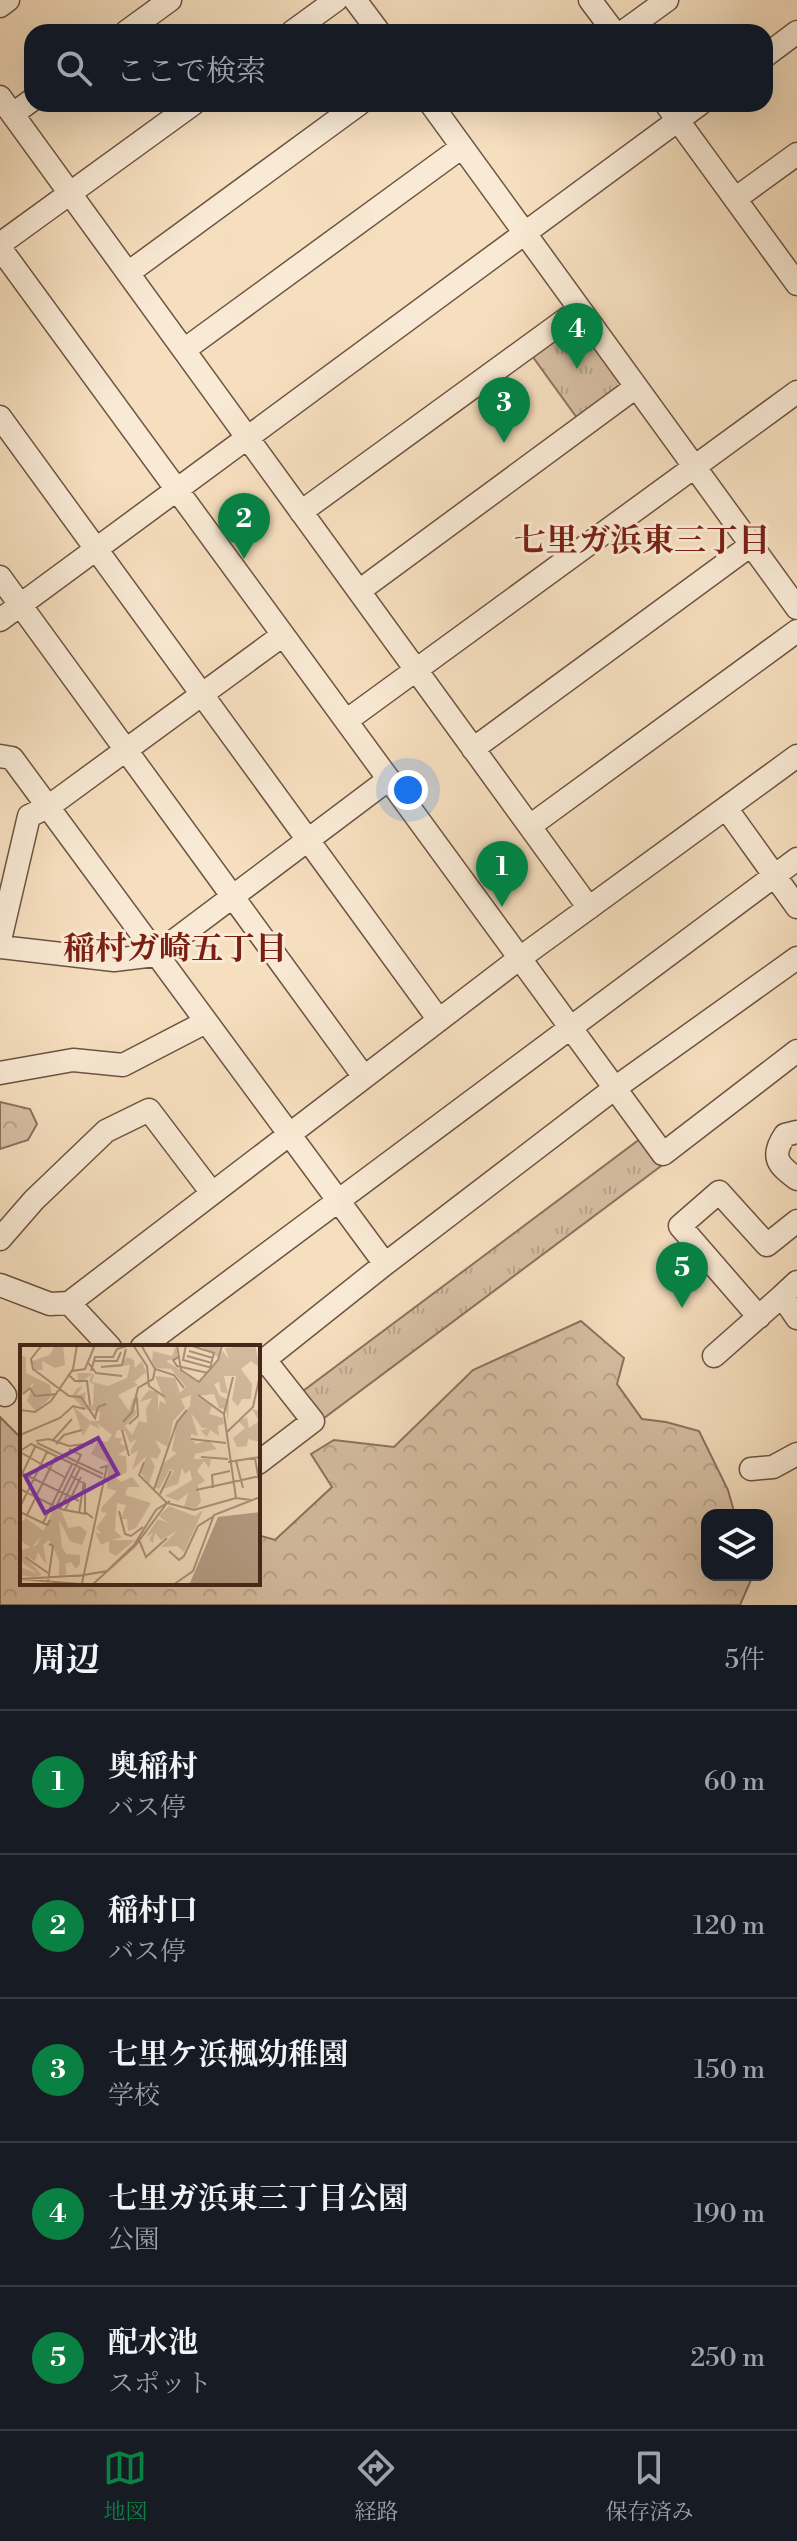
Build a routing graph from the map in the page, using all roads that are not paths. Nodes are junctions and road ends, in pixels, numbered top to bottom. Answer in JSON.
{"nodes":[{"id":1,"x":8,"y":0,"type":"edge"},
{"id":2,"x":170,"y":0,"type":"edge"},
{"id":3,"x":336,"y":0,"type":"edge"},
{"id":4,"x":355,"y":0,"type":"edge"},
{"id":5,"x":590,"y":0,"type":"edge"},
{"id":6,"x":667,"y":0,"type":"edge"},
{"id":7,"x":0,"y":6,"type":"edge"},
{"id":8,"x":137,"y":24,"type":"edge"},
{"id":9,"x":303,"y":24,"type":"edge"},
{"id":10,"x":373,"y":24,"type":"edge"},
{"id":11,"x":608,"y":24,"type":"edge"},
{"id":12,"x":634,"y":24,"type":"edge"},
{"id":13,"x":797,"y":32,"type":"edge"},
{"id":14,"x":773,"y":50,"type":"edge"},
{"id":15,"x":6,"y":105,"type":"edge"},
{"id":16,"x":182,"y":112,"type":"edge"},
{"id":17,"x":348,"y":112,"type":"edge"},
{"id":18,"x":437,"y":112,"type":"edge"},
{"id":19,"x":672,"y":112,"type":"edge"},
{"id":20,"x":462,"y":147,"type":"junction"},
{"id":21,"x":797,"y":154,"type":"edge"},
{"id":22,"x":70,"y":193,"type":"junction"},
{"id":23,"x":735,"y":199,"type":"junction"},
{"id":24,"x":525,"y":233,"type":"junction"},
{"id":25,"x":0,"y":246,"type":"edge"},
{"id":26,"x":128,"y":273,"type":"junction"},
{"id":27,"x":795,"y":278,"type":"edge"},
{"id":28,"x":580,"y":309,"type":"junction"},
{"id":29,"x":184,"y":350,"type":"junction"},
{"id":30,"x":636,"y":387,"type":"junction"},
{"id":31,"x":797,"y":392,"type":"edge"},
{"id":32,"x":0,"y":417,"type":"edge"},
{"id":33,"x":248,"y":437,"type":"junction"},
{"id":34,"x":694,"y":467,"type":"junction"},
{"id":35,"x":177,"y":490,"type":"junction"},
{"id":36,"x":301,"y":512,"type":"junction"},
{"id":37,"x":751,"y":545,"type":"junction"},
{"id":38,"x":96,"y":549,"type":"junction"},
{"id":39,"x":0,"y":577,"type":"edge"},
{"id":40,"x":359,"y":591,"type":"junction"},
{"id":41,"x":20,"y":605,"type":"junction"},
{"id":42,"x":797,"y":608,"type":"edge"},
{"id":43,"x":0,"y":620,"type":"edge"},
{"id":44,"x":797,"y":631,"type":"edge"},
{"id":45,"x":283,"y":635,"type":"junction"},
{"id":46,"x":416,"y":669,"type":"junction"},
{"id":47,"x":202,"y":694,"type":"junction"},
{"id":48,"x":346,"y":721,"type":"junction"},
{"id":49,"x":473,"y":749,"type":"junction"},
{"id":50,"x":126,"y":750,"type":"junction"},
{"id":51,"x":0,"y":756,"type":"edge"},
{"id":52,"x":797,"y":756,"type":"edge"},
{"id":53,"x":389,"y":779,"type":"junction"},
{"id":54,"x":48,"y":807,"type":"junction"},
{"id":55,"x":726,"y":808,"type":"junction"},
{"id":56,"x":530,"y":826,"type":"junction"},
{"id":57,"x":308,"y":840,"type":"junction"},
{"id":58,"x":797,"y":859,"type":"edge"},
{"id":59,"x":774,"y":876,"type":"junction"},
{"id":60,"x":232,"y":897,"type":"junction"},
{"id":61,"x":797,"y":907,"type":"edge"},
{"id":62,"x":589,"y":908,"type":"junction"},
{"id":63,"x":0,"y":940,"type":"edge"},
{"id":64,"x":0,"y":947,"type":"edge"},
{"id":65,"x":155,"y":955,"type":"junction"},
{"id":66,"x":520,"y":958,"type":"junction"},
{"id":67,"x":797,"y":958,"type":"edge"},
{"id":68,"x":439,"y":1020,"type":"junction"},
{"id":69,"x":204,"y":1023,"type":"junction"},
{"id":70,"x":571,"y":1028,"type":"junction"},
{"id":71,"x":797,"y":1051,"type":"edge"},
{"id":72,"x":0,"y":1073,"type":"edge"},
{"id":73,"x":364,"y":1077,"type":"junction"},
{"id":74,"x":615,"y":1088,"type":"junction"},
{"id":75,"x":797,"y":1132,"type":"edge"},
{"id":76,"x":288,"y":1135,"type":"junction"},
{"id":77,"x":797,"y":1179,"type":"edge"},
{"id":78,"x":212,"y":1193,"type":"junction"},
{"id":79,"x":338,"y":1201,"type":"junction"},
{"id":80,"x":797,"y":1221,"type":"edge"},
{"id":81,"x":0,"y":1239,"type":"edge"},
{"id":82,"x":385,"y":1264,"type":"junction"},
{"id":83,"x":0,"y":1285,"type":"edge"},
{"id":84,"x":789,"y":1289,"type":"edge"},
{"id":85,"x":69,"y":1303,"type":"junction"},
{"id":86,"x":759,"y":1317,"type":"junction"},
{"id":87,"x":797,"y":1318,"type":"edge"},
{"id":88,"x":108,"y":1345,"type":"edge"},
{"id":89,"x":145,"y":1345,"type":"edge"},
{"id":90,"x":714,"y":1356,"type":"dead end"},
{"id":91,"x":261,"y":1362,"type":"edge"},
{"id":92,"x":797,"y":1454,"type":"edge"},
{"id":93,"x":260,"y":1461,"type":"edge"},
{"id":94,"x":751,"y":1469,"type":"dead end"}],
"edges":[{"from":1,"to":7,"type":"street"},
{"from":2,"to":8,"type":"street"},
{"from":3,"to":9,"type":"street"},
{"from":4,"to":10,"type":"street"},
{"from":5,"to":11,"type":"street"},
{"from":6,"to":12,"type":"street"},
{"from":13,"to":14,"type":"street"},
{"from":15,"to":22,"type":"street"},
{"from":16,"to":22,"type":"street"},
{"from":17,"to":26,"type":"street"},
{"from":18,"to":20,"type":"street"},
{"from":19,"to":23,"type":"street"},
{"from":19,"to":24,"type":"street"},
{"from":20,"to":24,"type":"street"},
{"from":20,"to":29,"type":"street"},
{"from":21,"to":23,"type":"street"},
{"from":22,"to":25,"type":"street"},
{"from":22,"to":26,"type":"street"},
{"from":23,"to":27,"type":"street"},
{"from":24,"to":28,"type":"street"},
{"from":24,"to":33,"type":"street"},
{"from":25,"to":35,"type":"street"},
{"from":26,"to":29,"type":"street"},
{"from":28,"to":30,"type":"street"},
{"from":28,"to":36,"type":"street"},
{"from":29,"to":33,"type":"street"},
{"from":30,"to":34,"type":"street"},
{"from":30,"to":40,"type":"street"},
{"from":31,"to":34,"type":"street"},
{"from":32,"to":38,"type":"street"},
{"from":33,"to":35,"type":"street"},
{"from":33,"to":36,"type":"street"},
{"from":34,"to":37,"type":"street"},
{"from":34,"to":46,"type":"street"},
{"from":35,"to":38,"type":"street"},
{"from":35,"to":45,"type":"street"},
{"from":36,"to":40,"type":"street"},
{"from":37,"to":42,"type":"street"},
{"from":37,"to":49,"type":"street"},
{"from":38,"to":41,"type":"street"},
{"from":38,"to":47,"type":"street"},
{"from":39,"to":41,"type":"street"},
{"from":40,"to":46,"type":"street"},
{"from":41,"to":43,"type":"street"},
{"from":41,"to":50,"type":"street"},
{"from":44,"to":56,"type":"street"},
{"from":45,"to":47,"type":"street"},
{"from":45,"to":48,"type":"street"},
{"from":46,"to":48,"type":"street"},
{"from":46,"to":49,"type":"street"},
{"from":47,"to":50,"type":"street"},
{"from":47,"to":57,"type":"street"},
{"from":48,"to":53,"type":"street"},
{"from":49,"to":56,"type":"street"},
{"from":50,"to":54,"type":"street"},
{"from":50,"to":60,"type":"street"},
{"from":51,"to":54,"type":"street"},
{"from":52,"to":55,"type":"street"},
{"from":53,"to":57,"type":"street"},
{"from":53,"to":66,"type":"street"},
{"from":54,"to":63,"type":"street"},
{"from":54,"to":65,"type":"street"},
{"from":55,"to":59,"type":"street"},
{"from":55,"to":62,"type":"street"},
{"from":56,"to":62,"type":"street"},
{"from":57,"to":60,"type":"street"},
{"from":57,"to":68,"type":"street"},
{"from":58,"to":59,"type":"street"},
{"from":59,"to":61,"type":"street"},
{"from":59,"to":70,"type":"street"},
{"from":60,"to":65,"type":"street"},
{"from":60,"to":73,"type":"street"},
{"from":62,"to":66,"type":"street"},
{"from":64,"to":65,"type":"street"},
{"from":65,"to":69,"type":"street"},
{"from":66,"to":68,"type":"street"},
{"from":66,"to":70,"type":"street"},
{"from":67,"to":74,"type":"street"},
{"from":68,"to":73,"type":"street"},
{"from":69,"to":72,"type":"street"},
{"from":69,"to":76,"type":"street"},
{"from":70,"to":74,"type":"street"},
{"from":70,"to":79,"type":"street"},
{"from":71,"to":74,"type":"street"},
{"from":73,"to":76,"type":"street"},
{"from":74,"to":82,"type":"street"},
{"from":75,"to":77,"type":"street"},
{"from":76,"to":78,"type":"street"},
{"from":76,"to":79,"type":"street"},
{"from":78,"to":81,"type":"street"},
{"from":78,"to":85,"type":"street"},
{"from":79,"to":82,"type":"street"},
{"from":79,"to":89,"type":"street"},
{"from":80,"to":86,"type":"street"},
{"from":82,"to":91,"type":"street"},
{"from":83,"to":85,"type":"street"},
{"from":84,"to":86,"type":"street"},
{"from":84,"to":87,"type":"street"},
{"from":85,"to":88,"type":"street"},
{"from":86,"to":90,"type":"street"},
{"from":91,"to":93,"type":"street"},
{"from":92,"to":94,"type":"street"}]}
